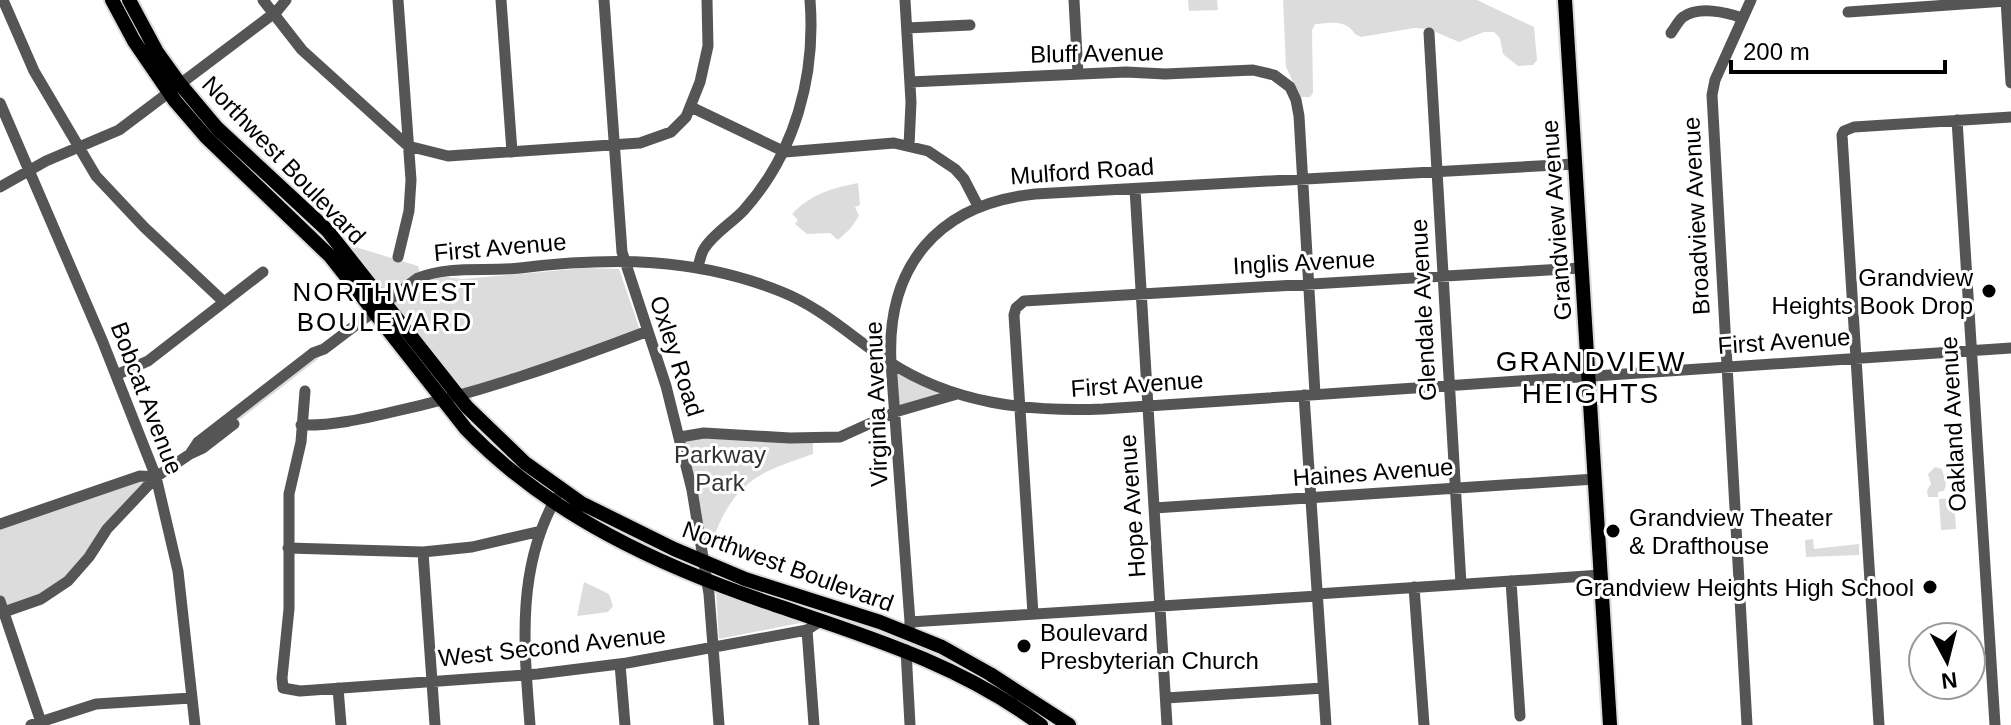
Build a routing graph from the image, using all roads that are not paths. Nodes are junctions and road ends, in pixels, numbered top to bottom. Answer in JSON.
{"nodes":[{"id":1,"x":3,"y":0,"type":"edge"},
{"id":2,"x":112,"y":0,"type":"edge"},
{"id":3,"x":129,"y":0,"type":"edge"},
{"id":4,"x":263,"y":0,"type":"edge"},
{"id":5,"x":286,"y":0,"type":"edge"},
{"id":6,"x":398,"y":0,"type":"edge"},
{"id":7,"x":501,"y":0,"type":"edge"},
{"id":8,"x":604,"y":0,"type":"edge"},
{"id":9,"x":707,"y":0,"type":"edge"},
{"id":10,"x":810,"y":0,"type":"edge"},
{"id":11,"x":905,"y":0,"type":"edge"},
{"id":12,"x":1074,"y":0,"type":"edge"},
{"id":13,"x":1565,"y":0,"type":"edge"},
{"id":14,"x":1751,"y":0,"type":"edge"},
{"id":15,"x":2006,"y":1,"type":"edge"},
{"id":16,"x":1848,"y":12,"type":"dead end"},
{"id":17,"x":272,"y":14,"type":"junction"},
{"id":18,"x":1742,"y":18,"type":"junction"},
{"id":19,"x":970,"y":25,"type":"dead end"},
{"id":20,"x":907,"y":28,"type":"junction"},
{"id":21,"x":1429,"y":33,"type":"dead end"},
{"id":22,"x":1671,"y":33,"type":"dead end"},
{"id":23,"x":1078,"y":74,"type":"junction"},
{"id":24,"x":910,"y":82,"type":"junction"},
{"id":25,"x":2011,"y":83,"type":"edge"},
{"id":26,"x":174,"y":88,"type":"junction"},
{"id":27,"x":0,"y":103,"type":"edge"},
{"id":28,"x":691,"y":107,"type":"junction"},
{"id":29,"x":2011,"y":117,"type":"edge"},
{"id":30,"x":1957,"y":120,"type":"junction"},
{"id":31,"x":614,"y":145,"type":"junction"},
{"id":32,"x":408,"y":146,"type":"junction"},
{"id":33,"x":909,"y":146,"type":"junction"},
{"id":34,"x":81,"y":147,"type":"junction"},
{"id":35,"x":512,"y":152,"type":"junction"},
{"id":36,"x":785,"y":152,"type":"junction"},
{"id":37,"x":1575,"y":164,"type":"junction"},
{"id":38,"x":29,"y":171,"type":"junction"},
{"id":39,"x":1437,"y":171,"type":"junction"},
{"id":40,"x":1303,"y":179,"type":"junction"},
{"id":41,"x":0,"y":187,"type":"edge"},
{"id":42,"x":1135,"y":189,"type":"junction"},
{"id":43,"x":978,"y":206,"type":"junction"},
{"id":44,"x":398,"y":257,"type":"dead end"},
{"id":45,"x":623,"y":261,"type":"junction"},
{"id":46,"x":698,"y":266,"type":"junction"},
{"id":47,"x":1581,"y":268,"type":"junction"},
{"id":48,"x":263,"y":272,"type":"dead end"},
{"id":49,"x":1443,"y":276,"type":"junction"},
{"id":50,"x":1308,"y":284,"type":"junction"},
{"id":51,"x":1141,"y":293,"type":"junction"},
{"id":52,"x":224,"y":302,"type":"junction"},
{"id":53,"x":379,"y":307,"type":"junction"},
{"id":54,"x":648,"y":331,"type":"junction"},
{"id":55,"x":2011,"y":348,"type":"edge"},
{"id":56,"x":1971,"y":350,"type":"junction"},
{"id":57,"x":1856,"y":358,"type":"junction"},
{"id":58,"x":891,"y":363,"type":"junction"},
{"id":59,"x":1726,"y":367,"type":"junction"},
{"id":60,"x":116,"y":375,"type":"junction"},
{"id":61,"x":1589,"y":376,"type":"junction"},
{"id":62,"x":1449,"y":385,"type":"junction"},
{"id":63,"x":305,"y":391,"type":"dead end"},
{"id":64,"x":957,"y":394,"type":"junction"},
{"id":65,"x":1310,"y":395,"type":"junction"},
{"id":66,"x":459,"y":396,"type":"junction"},
{"id":67,"x":442,"y":401,"type":"junction"},
{"id":68,"x":1148,"y":406,"type":"junction"},
{"id":69,"x":1020,"y":408,"type":"junction"},
{"id":70,"x":895,"y":412,"type":"junction"},
{"id":71,"x":301,"y":425,"type":"junction"},
{"id":72,"x":680,"y":437,"type":"junction"},
{"id":73,"x":156,"y":477,"type":"junction"},
{"id":74,"x":1595,"y":479,"type":"junction"},
{"id":75,"x":1455,"y":489,"type":"junction"},
{"id":76,"x":561,"y":490,"type":"junction"},
{"id":77,"x":1311,"y":498,"type":"junction"},
{"id":78,"x":553,"y":504,"type":"junction"},
{"id":79,"x":1154,"y":508,"type":"junction"},
{"id":80,"x":0,"y":524,"type":"edge"},
{"id":81,"x":541,"y":531,"type":"junction"},
{"id":82,"x":288,"y":548,"type":"junction"},
{"id":83,"x":423,"y":552,"type":"junction"},
{"id":84,"x":703,"y":561,"type":"junction"},
{"id":85,"x":1601,"y":575,"type":"junction"},
{"id":86,"x":705,"y":579,"type":"junction"},
{"id":87,"x":1511,"y":581,"type":"junction"},
{"id":88,"x":1461,"y":584,"type":"junction"},
{"id":89,"x":1414,"y":587,"type":"junction"},
{"id":90,"x":1318,"y":595,"type":"junction"},
{"id":91,"x":1160,"y":606,"type":"junction"},
{"id":92,"x":2,"y":607,"type":"edge"},
{"id":93,"x":1033,"y":614,"type":"junction"},
{"id":94,"x":822,"y":620,"type":"junction"},
{"id":95,"x":910,"y":628,"type":"junction"},
{"id":96,"x":807,"y":630,"type":"junction"},
{"id":97,"x":714,"y":647,"type":"junction"},
{"id":98,"x":906,"y":650,"type":"junction"},
{"id":99,"x":620,"y":664,"type":"junction"},
{"id":100,"x":526,"y":675,"type":"junction"},
{"id":101,"x":432,"y":682,"type":"junction"},
{"id":102,"x":338,"y":688,"type":"junction"},
{"id":103,"x":1323,"y":688,"type":"junction"},
{"id":104,"x":191,"y":698,"type":"junction"},
{"id":105,"x":1166,"y":698,"type":"junction"},
{"id":106,"x":1520,"y":716,"type":"dead end"},
{"id":107,"x":38,"y":724,"type":"edge"},
{"id":108,"x":195,"y":725,"type":"edge"},
{"id":109,"x":341,"y":725,"type":"edge"},
{"id":110,"x":435,"y":725,"type":"edge"},
{"id":111,"x":530,"y":725,"type":"edge"},
{"id":112,"x":625,"y":725,"type":"edge"},
{"id":113,"x":719,"y":725,"type":"edge"},
{"id":114,"x":814,"y":725,"type":"edge"},
{"id":115,"x":910,"y":725,"type":"edge"},
{"id":116,"x":1041,"y":725,"type":"edge"},
{"id":117,"x":1069,"y":725,"type":"edge"},
{"id":118,"x":1167,"y":725,"type":"edge"},
{"id":119,"x":1326,"y":725,"type":"edge"},
{"id":120,"x":1424,"y":725,"type":"edge"},
{"id":121,"x":1610,"y":725,"type":"edge"},
{"id":122,"x":1747,"y":725,"type":"edge"},
{"id":123,"x":1879,"y":725,"type":"edge"},
{"id":124,"x":1995,"y":725,"type":"edge"}],
"edges":[{"from":1,"to":34,"type":"street"},
{"from":2,"to":26,"type":"main road","name":"Northwest Boulevard"},
{"from":3,"to":26,"type":"main road","name":"Northwest Boulevard"},
{"from":4,"to":17,"type":"street"},
{"from":5,"to":17,"type":"street"},
{"from":6,"to":32,"type":"street"},
{"from":7,"to":35,"type":"street"},
{"from":8,"to":31,"type":"street","name":"Oxley Road"},
{"from":9,"to":28,"type":"street"},
{"from":10,"to":36,"type":"street"},
{"from":11,"to":20,"type":"street"},
{"from":12,"to":23,"type":"street"},
{"from":13,"to":37,"type":"main road","name":"Grandview Avenue"},
{"from":14,"to":18,"type":"street","name":"Broadview Avenue"},
{"from":15,"to":16,"type":"street"},
{"from":15,"to":25,"type":"street"},
{"from":17,"to":26,"type":"street"},
{"from":17,"to":32,"type":"street"},
{"from":18,"to":22,"type":"street"},
{"from":18,"to":59,"type":"street","name":"Broadview Avenue"},
{"from":19,"to":20,"type":"street"},
{"from":20,"to":24,"type":"street"},
{"from":21,"to":39,"type":"street","name":"Glendale Avenue"},
{"from":23,"to":24,"type":"street","name":"Bluff Avenue"},
{"from":23,"to":40,"type":"street","name":"Bluff Avenue"},
{"from":24,"to":33,"type":"street"},
{"from":26,"to":34,"type":"street"},
{"from":26,"to":53,"type":"main road","name":"Northwest Boulevard"},
{"from":27,"to":38,"type":"street","name":"Bobcat Avenue"},
{"from":28,"to":31,"type":"street"},
{"from":28,"to":36,"type":"street"},
{"from":29,"to":30,"type":"street"},
{"from":30,"to":56,"type":"street","name":"Oakland Avenue"},
{"from":30,"to":57,"type":"street"},
{"from":31,"to":35,"type":"street"},
{"from":31,"to":45,"type":"street","name":"Oxley Road"},
{"from":32,"to":35,"type":"street"},
{"from":32,"to":44,"type":"street"},
{"from":33,"to":36,"type":"street"},
{"from":33,"to":43,"type":"street"},
{"from":34,"to":38,"type":"street"},
{"from":34,"to":52,"type":"street"},
{"from":36,"to":46,"type":"street"},
{"from":37,"to":39,"type":"street","name":"Mulford Road"},
{"from":37,"to":47,"type":"main road","name":"Grandview Avenue"},
{"from":38,"to":41,"type":"street"},
{"from":38,"to":60,"type":"street","name":"Bobcat Avenue"},
{"from":39,"to":40,"type":"street","name":"Mulford Road"},
{"from":39,"to":49,"type":"street","name":"Glendale Avenue"},
{"from":40,"to":42,"type":"street","name":"Mulford Road"},
{"from":40,"to":50,"type":"street"},
{"from":42,"to":43,"type":"street","name":"Mulford Road"},
{"from":42,"to":51,"type":"street","name":"Hope Avenue"},
{"from":43,"to":58,"type":"street","name":"Virginia Avenue"},
{"from":45,"to":46,"type":"street","name":"First Avenue"},
{"from":45,"to":53,"type":"street","name":"First Avenue"},
{"from":45,"to":54,"type":"street","name":"Oxley Road"},
{"from":46,"to":58,"type":"street","name":"First Avenue"},
{"from":47,"to":49,"type":"street","name":"Inglis Avenue"},
{"from":47,"to":61,"type":"main road","name":"Grandview Avenue"},
{"from":48,"to":52,"type":"street"},
{"from":49,"to":50,"type":"street","name":"Inglis Avenue"},
{"from":49,"to":62,"type":"street","name":"Glendale Avenue"},
{"from":50,"to":51,"type":"street","name":"Inglis Avenue"},
{"from":50,"to":65,"type":"street"},
{"from":51,"to":68,"type":"street","name":"Hope Avenue"},
{"from":51,"to":69,"type":"street","name":"Inglis Avenue"},
{"from":52,"to":60,"type":"street"},
{"from":53,"to":66,"type":"main road","name":"Northwest Boulevard"},
{"from":53,"to":67,"type":"main road","name":"Northwest Boulevard"},
{"from":53,"to":73,"type":"street","name":"First Avenue"},
{"from":54,"to":66,"type":"street"},
{"from":54,"to":72,"type":"street","name":"Oxley Road"},
{"from":55,"to":56,"type":"street","name":"First Avenue"},
{"from":56,"to":57,"type":"street","name":"First Avenue"},
{"from":56,"to":124,"type":"street","name":"Oakland Avenue"},
{"from":57,"to":59,"type":"street","name":"First Avenue"},
{"from":57,"to":123,"type":"street"},
{"from":58,"to":64,"type":"street","name":"First Avenue"},
{"from":58,"to":70,"type":"street","name":"Virginia Avenue"},
{"from":59,"to":61,"type":"street","name":"First Avenue"},
{"from":59,"to":122,"type":"street","name":"Broadview Avenue"},
{"from":60,"to":73,"type":"street","name":"Bobcat Avenue"},
{"from":61,"to":62,"type":"street","name":"First Avenue"},
{"from":61,"to":74,"type":"main road","name":"Grandview Avenue"},
{"from":62,"to":65,"type":"street","name":"First Avenue"},
{"from":62,"to":75,"type":"street","name":"Glendale Avenue"},
{"from":63,"to":71,"type":"street"},
{"from":64,"to":69,"type":"street","name":"First Avenue"},
{"from":64,"to":70,"type":"street"},
{"from":65,"to":68,"type":"street","name":"First Avenue"},
{"from":65,"to":77,"type":"street"},
{"from":66,"to":67,"type":"street"},
{"from":66,"to":76,"type":"main road","name":"Northwest Boulevard"},
{"from":67,"to":71,"type":"street"},
{"from":67,"to":78,"type":"main road","name":"Northwest Boulevard"},
{"from":68,"to":69,"type":"street","name":"First Avenue"},
{"from":68,"to":79,"type":"street","name":"Hope Avenue"},
{"from":69,"to":93,"type":"street"},
{"from":70,"to":72,"type":"street"},
{"from":70,"to":95,"type":"street","name":"Virginia Avenue"},
{"from":71,"to":82,"type":"street"},
{"from":72,"to":84,"type":"street","name":"Oxley Road"},
{"from":73,"to":80,"type":"street","name":"First Avenue"},
{"from":73,"to":92,"type":"street","name":"First Avenue"},
{"from":73,"to":104,"type":"street","name":"Bobcat Avenue"},
{"from":74,"to":75,"type":"street","name":"Haines Avenue"},
{"from":74,"to":85,"type":"main road","name":"Grandview Avenue"},
{"from":75,"to":77,"type":"street","name":"Haines Avenue"},
{"from":75,"to":88,"type":"street","name":"Glendale Avenue"},
{"from":76,"to":78,"type":"street"},
{"from":76,"to":84,"type":"main road","name":"Northwest Boulevard"},
{"from":77,"to":79,"type":"street","name":"Haines Avenue"},
{"from":77,"to":90,"type":"street"},
{"from":78,"to":81,"type":"street"},
{"from":78,"to":86,"type":"main road","name":"Northwest Boulevard"},
{"from":79,"to":91,"type":"street","name":"Hope Avenue"},
{"from":81,"to":83,"type":"street"},
{"from":81,"to":100,"type":"street"},
{"from":82,"to":83,"type":"street"},
{"from":82,"to":102,"type":"street","name":"West Second Avenue"},
{"from":83,"to":101,"type":"street"},
{"from":84,"to":86,"type":"street","name":"Oxley Road"},
{"from":84,"to":95,"type":"main road","name":"Northwest Boulevard"},
{"from":85,"to":87,"type":"street"},
{"from":85,"to":121,"type":"main road","name":"Grandview Avenue"},
{"from":86,"to":94,"type":"main road","name":"Northwest Boulevard"},
{"from":86,"to":97,"type":"street","name":"Oxley Road"},
{"from":87,"to":88,"type":"street"},
{"from":87,"to":106,"type":"street"},
{"from":88,"to":89,"type":"street"},
{"from":89,"to":90,"type":"street"},
{"from":89,"to":120,"type":"street"},
{"from":90,"to":91,"type":"street"},
{"from":90,"to":103,"type":"street"},
{"from":91,"to":93,"type":"street"},
{"from":91,"to":105,"type":"street","name":"Hope Avenue"},
{"from":92,"to":107,"type":"street"},
{"from":93,"to":95,"type":"street"},
{"from":94,"to":96,"type":"street","name":"West Second Avenue"},
{"from":94,"to":98,"type":"main road","name":"Northwest Boulevard"},
{"from":95,"to":117,"type":"main road","name":"Northwest Boulevard"},
{"from":96,"to":97,"type":"street","name":"West Second Avenue"},
{"from":96,"to":114,"type":"street"},
{"from":97,"to":99,"type":"street","name":"West Second Avenue"},
{"from":97,"to":113,"type":"street","name":"Oxley Road"},
{"from":98,"to":115,"type":"street"},
{"from":98,"to":116,"type":"main road","name":"Northwest Boulevard"},
{"from":99,"to":100,"type":"street","name":"West Second Avenue"},
{"from":99,"to":112,"type":"street"},
{"from":100,"to":101,"type":"street","name":"West Second Avenue"},
{"from":100,"to":111,"type":"street"},
{"from":101,"to":102,"type":"street","name":"West Second Avenue"},
{"from":101,"to":110,"type":"street"},
{"from":102,"to":109,"type":"street"},
{"from":103,"to":105,"type":"street"},
{"from":103,"to":119,"type":"street"},
{"from":104,"to":107,"type":"street"},
{"from":104,"to":108,"type":"street","name":"Bobcat Avenue"},
{"from":105,"to":118,"type":"street","name":"Hope Avenue"}]}
